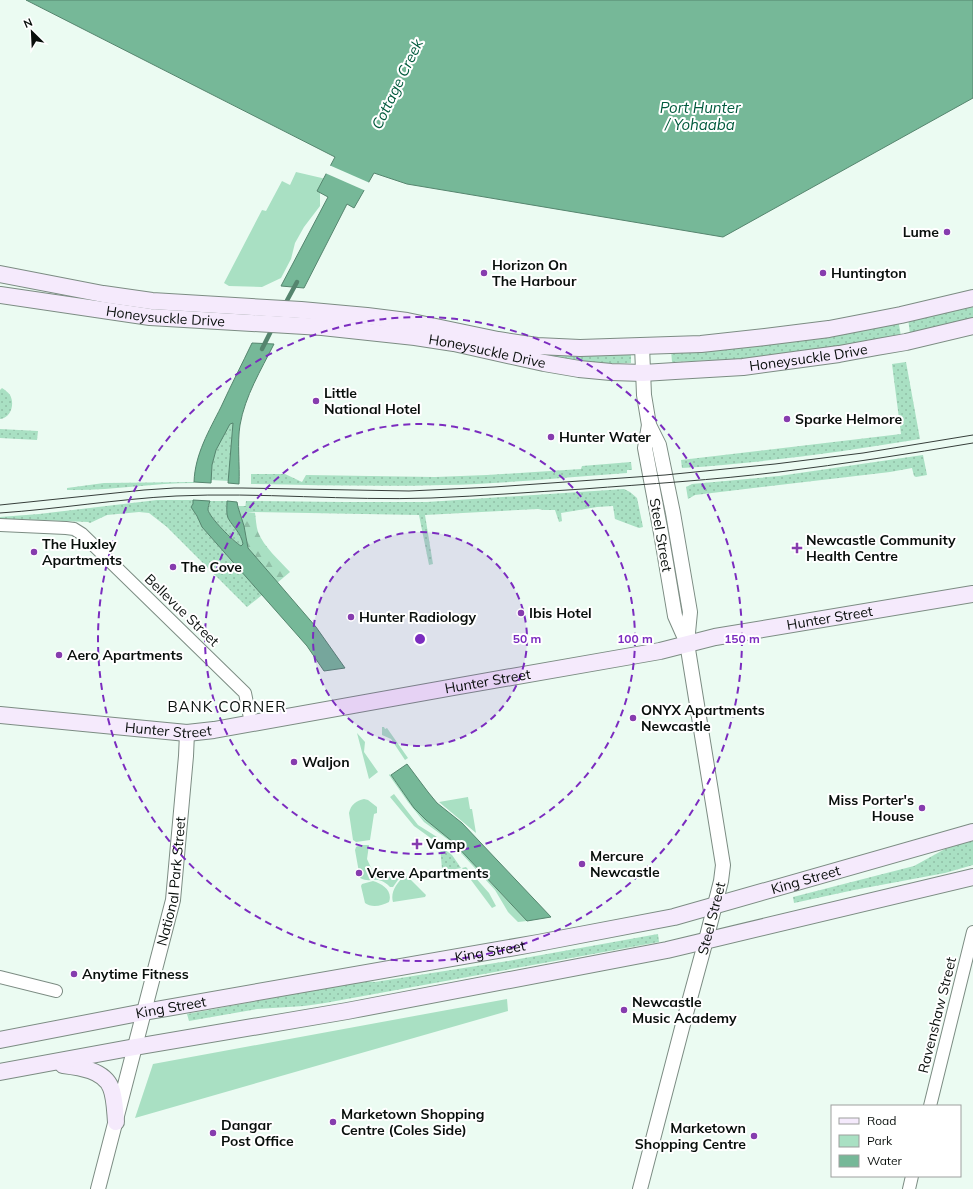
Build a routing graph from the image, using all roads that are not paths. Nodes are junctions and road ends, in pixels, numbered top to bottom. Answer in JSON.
{"nodes":[{"id":1,"x":0,"y":274,"type":"edge"},
{"id":2,"x":0,"y":295,"type":"edge"},
{"id":3,"x":973,"y":298,"type":"edge"},
{"id":4,"x":973,"y":326,"type":"edge"},
{"id":5,"x":642,"y":346,"type":"junction"},
{"id":6,"x":643,"y":373,"type":"junction"},
{"id":7,"x":0,"y":525,"type":"edge"},
{"id":8,"x":973,"y":594,"type":"edge"},
{"id":9,"x":687,"y":643,"type":"junction"},
{"id":10,"x":0,"y":715,"type":"edge"},
{"id":11,"x":251,"y":724,"type":"junction"},
{"id":12,"x":187,"y":733,"type":"junction"},
{"id":13,"x":973,"y":832,"type":"edge"},
{"id":14,"x":973,"y":876,"type":"edge"},
{"id":15,"x":714,"y":905,"type":"junction"},
{"id":16,"x":973,"y":932,"type":"edge"},
{"id":17,"x":706,"y":940,"type":"junction"},
{"id":18,"x":970,"y":959,"type":"edge"},
{"id":19,"x":0,"y":977,"type":"edge"},
{"id":20,"x":56,"y":991,"type":"dead end"},
{"id":21,"x":144,"y":1012,"type":"junction"},
{"id":22,"x":0,"y":1040,"type":"edge"},
{"id":23,"x":135,"y":1047,"type":"junction"},
{"id":24,"x":50,"y":1064,"type":"junction"},
{"id":25,"x":0,"y":1072,"type":"edge"},
{"id":26,"x":930,"y":1105,"type":"edge"},
{"id":27,"x":116,"y":1122,"type":"junction"},
{"id":28,"x":912,"y":1177,"type":"edge"},
{"id":29,"x":98,"y":1189,"type":"edge"},
{"id":30,"x":640,"y":1189,"type":"edge"},
{"id":31,"x":909,"y":1189,"type":"edge"}],
"edges":[{"from":1,"to":5,"type":"main road","name":"Honeysuckle Drive"},
{"from":2,"to":6,"type":"main road","name":"Honeysuckle Drive"},
{"from":3,"to":5,"type":"main road","name":"Honeysuckle Drive"},
{"from":4,"to":6,"type":"main road","name":"Honeysuckle Drive"},
{"from":5,"to":6,"type":"street","name":"Steel Street"},
{"from":6,"to":9,"type":"street","name":"Steel Street"},
{"from":7,"to":11,"type":"street","name":"Bellevue Street"},
{"from":8,"to":9,"type":"main road","name":"Hunter Street"},
{"from":9,"to":11,"type":"main road","name":"Hunter Street"},
{"from":9,"to":15,"type":"street","name":"Steel Street"},
{"from":10,"to":12,"type":"main road","name":"Hunter Street"},
{"from":11,"to":12,"type":"main road","name":"Hunter Street"},
{"from":12,"to":21,"type":"street","name":"National Park Street"},
{"from":13,"to":15,"type":"main road","name":"King Street"},
{"from":14,"to":17,"type":"main road"},
{"from":15,"to":17,"type":"street","name":"Steel Street"},
{"from":15,"to":21,"type":"main road","name":"King Street"},
{"from":16,"to":18,"type":"street","name":"Ravenshaw Street"},
{"from":17,"to":23,"type":"main road"},
{"from":17,"to":30,"type":"street","name":"Steel Street"},
{"from":18,"to":26,"type":"street","name":"Ravenshaw Street"},
{"from":19,"to":20,"type":"street"},
{"from":21,"to":22,"type":"main road","name":"King Street"},
{"from":21,"to":23,"type":"street","name":"National Park Street"},
{"from":23,"to":24,"type":"main road"},
{"from":23,"to":27,"type":"street","name":"National Park Street"},
{"from":24,"to":25,"type":"main road"},
{"from":24,"to":27,"type":"main road"},
{"from":27,"to":29,"type":"street","name":"National Park Street"},
{"from":28,"to":31,"type":"street"}]}
